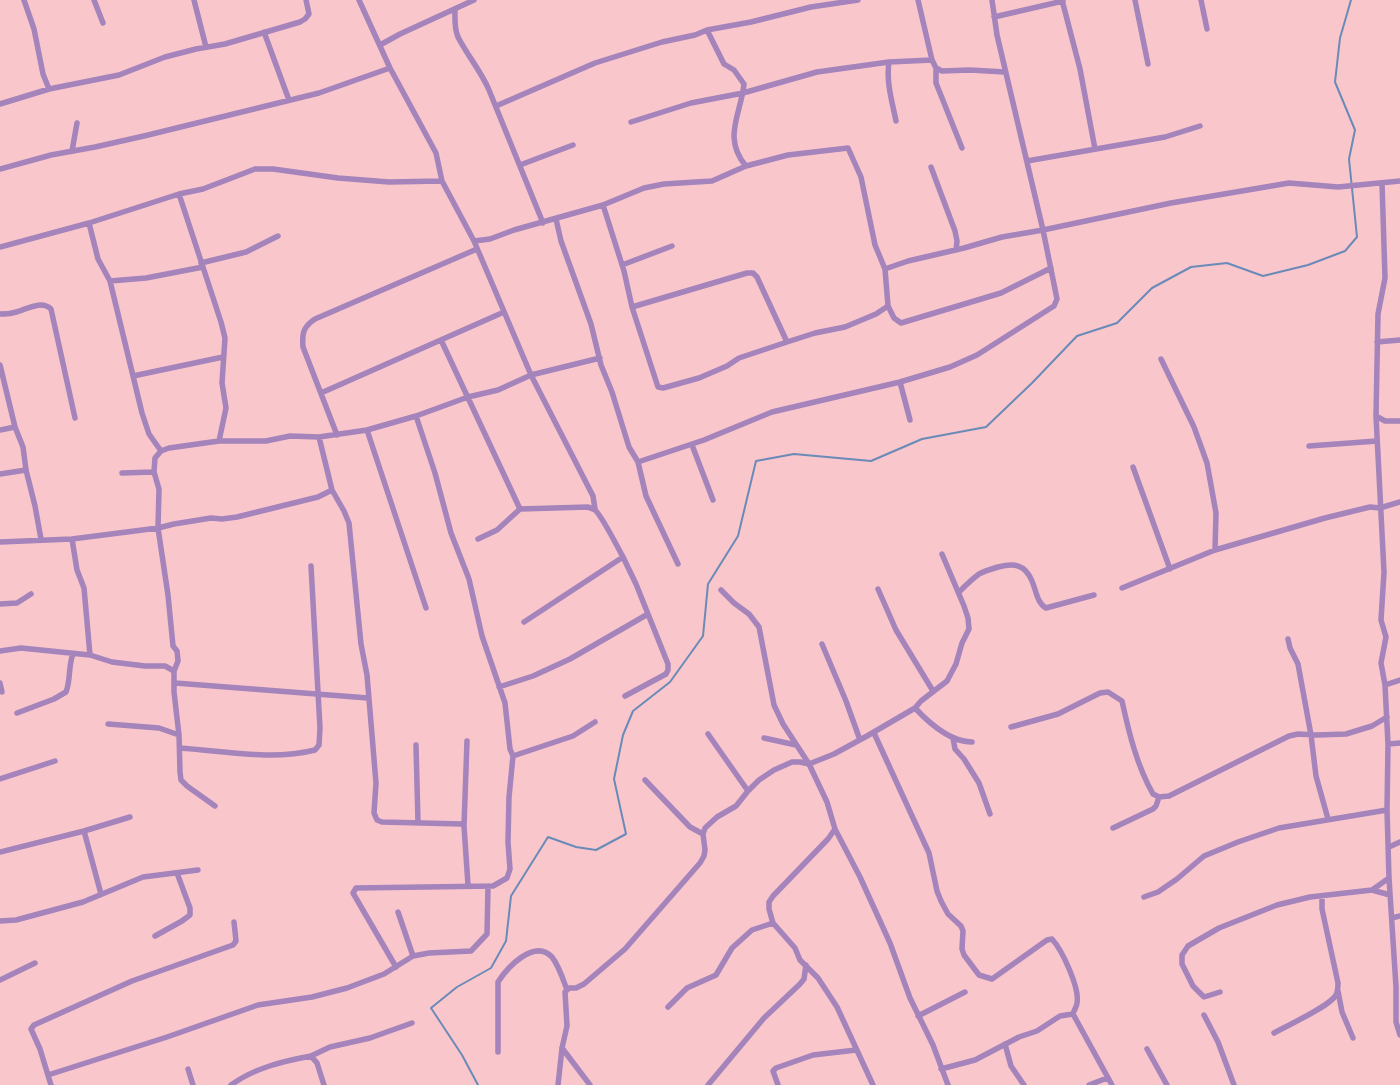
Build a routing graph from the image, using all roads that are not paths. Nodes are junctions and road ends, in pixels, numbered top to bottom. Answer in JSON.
{"nodes":[{"id":1,"x":24,"y":0,"type":"edge"},
{"id":2,"x":94,"y":0,"type":"edge"},
{"id":3,"x":194,"y":0,"type":"edge"},
{"id":4,"x":306,"y":0,"type":"edge"},
{"id":5,"x":359,"y":0,"type":"edge"},
{"id":6,"x":474,"y":0,"type":"edge"},
{"id":7,"x":858,"y":0,"type":"edge"},
{"id":8,"x":918,"y":0,"type":"edge"},
{"id":9,"x":992,"y":0,"type":"edge"},
{"id":10,"x":1135,"y":0,"type":"edge"},
{"id":11,"x":1202,"y":0,"type":"edge"},
{"id":12,"x":1062,"y":1,"type":"edge"},
{"id":13,"x":455,"y":9,"type":"junction"},
{"id":14,"x":994,"y":17,"type":"junction"},
{"id":15,"x":103,"y":23,"type":"dead end"},
{"id":16,"x":1207,"y":29,"type":"dead end"},
{"id":17,"x":707,"y":30,"type":"junction"},
{"id":18,"x":264,"y":32,"type":"junction"},
{"id":19,"x":380,"y":45,"type":"junction"},
{"id":20,"x":206,"y":47,"type":"junction"},
{"id":21,"x":932,"y":60,"type":"junction"},
{"id":22,"x":889,"y":62,"type":"junction"},
{"id":23,"x":1148,"y":64,"type":"dead end"},
{"id":24,"x":390,"y":68,"type":"junction"},
{"id":25,"x":936,"y":68,"type":"junction"},
{"id":26,"x":1005,"y":72,"type":"junction"},
{"id":27,"x":49,"y":89,"type":"junction"},
{"id":28,"x":743,"y":93,"type":"junction"},
{"id":29,"x":289,"y":100,"type":"junction"},
{"id":30,"x":0,"y":104,"type":"edge"},
{"id":31,"x":496,"y":106,"type":"junction"},
{"id":32,"x":896,"y":121,"type":"dead end"},
{"id":33,"x":631,"y":122,"type":"dead end"},
{"id":34,"x":77,"y":124,"type":"dead end"},
{"id":35,"x":1200,"y":126,"type":"dead end"},
{"id":36,"x":572,"y":145,"type":"dead end"},
{"id":37,"x":962,"y":148,"type":"dead end"},
{"id":38,"x":1095,"y":148,"type":"junction"},
{"id":39,"x":72,"y":152,"type":"junction"},
{"id":40,"x":1027,"y":162,"type":"junction"},
{"id":41,"x":520,"y":165,"type":"junction"},
{"id":42,"x":746,"y":166,"type":"junction"},
{"id":43,"x":931,"y":167,"type":"dead end"},
{"id":44,"x":0,"y":169,"type":"edge"},
{"id":45,"x":442,"y":181,"type":"junction"},
{"id":46,"x":1400,"y":181,"type":"edge"},
{"id":47,"x":1382,"y":183,"type":"junction"},
{"id":48,"x":179,"y":194,"type":"junction"},
{"id":49,"x":603,"y":206,"type":"junction"},
{"id":50,"x":556,"y":219,"type":"junction"},
{"id":51,"x":543,"y":223,"type":"junction"},
{"id":52,"x":89,"y":224,"type":"junction"},
{"id":53,"x":1043,"y":230,"type":"junction"},
{"id":54,"x":278,"y":236,"type":"dead end"},
{"id":55,"x":474,"y":242,"type":"junction"},
{"id":56,"x":672,"y":246,"type":"dead end"},
{"id":57,"x":0,"y":247,"type":"edge"},
{"id":58,"x":477,"y":249,"type":"junction"},
{"id":59,"x":956,"y":250,"type":"junction"},
{"id":60,"x":202,"y":265,"type":"junction"},
{"id":61,"x":622,"y":265,"type":"junction"},
{"id":62,"x":1050,"y":268,"type":"junction"},
{"id":63,"x":885,"y":269,"type":"junction"},
{"id":64,"x":110,"y":281,"type":"junction"},
{"id":65,"x":888,"y":306,"type":"junction"},
{"id":66,"x":632,"y":307,"type":"junction"},
{"id":67,"x":504,"y":312,"type":"junction"},
{"id":68,"x":0,"y":314,"type":"edge"},
{"id":69,"x":441,"y":340,"type":"junction"},
{"id":70,"x":1400,"y":340,"type":"edge"},
{"id":71,"x":787,"y":342,"type":"junction"},
{"id":72,"x":1377,"y":342,"type":"junction"},
{"id":73,"x":223,"y":357,"type":"junction"},
{"id":74,"x":600,"y":358,"type":"junction"},
{"id":75,"x":1161,"y":360,"type":"dead end"},
{"id":76,"x":0,"y":365,"type":"edge"},
{"id":77,"x":531,"y":375,"type":"junction"},
{"id":78,"x":133,"y":376,"type":"junction"},
{"id":79,"x":900,"y":382,"type":"junction"},
{"id":80,"x":321,"y":393,"type":"junction"},
{"id":81,"x":468,"y":397,"type":"junction"},
{"id":82,"x":416,"y":416,"type":"junction"},
{"id":83,"x":1376,"y":416,"type":"junction"},
{"id":84,"x":75,"y":418,"type":"dead end"},
{"id":85,"x":910,"y":420,"type":"dead end"},
{"id":86,"x":1400,"y":421,"type":"edge"},
{"id":87,"x":15,"y":427,"type":"junction"},
{"id":88,"x":0,"y":430,"type":"edge"},
{"id":89,"x":367,"y":430,"type":"junction"},
{"id":90,"x":337,"y":435,"type":"junction"},
{"id":91,"x":319,"y":437,"type":"junction"},
{"id":92,"x":220,"y":441,"type":"junction"},
{"id":93,"x":1378,"y":441,"type":"junction"},
{"id":94,"x":692,"y":445,"type":"junction"},
{"id":95,"x":1309,"y":446,"type":"dead end"},
{"id":96,"x":160,"y":451,"type":"junction"},
{"id":97,"x":638,"y":462,"type":"junction"},
{"id":98,"x":1133,"y":468,"type":"dead end"},
{"id":99,"x":26,"y":470,"type":"junction"},
{"id":100,"x":154,"y":472,"type":"junction"},
{"id":101,"x":122,"y":473,"type":"dead end"},
{"id":102,"x":0,"y":474,"type":"edge"},
{"id":103,"x":332,"y":490,"type":"junction"},
{"id":104,"x":712,"y":500,"type":"dead end"},
{"id":105,"x":1400,"y":502,"type":"edge"},
{"id":106,"x":1380,"y":508,"type":"junction"},
{"id":107,"x":520,"y":509,"type":"junction"},
{"id":108,"x":594,"y":509,"type":"junction"},
{"id":109,"x":158,"y":528,"type":"junction"},
{"id":110,"x":41,"y":539,"type":"junction"},
{"id":111,"x":72,"y":539,"type":"junction"},
{"id":112,"x":478,"y":539,"type":"dead end"},
{"id":113,"x":0,"y":542,"type":"edge"},
{"id":114,"x":1214,"y":550,"type":"junction"},
{"id":115,"x":942,"y":554,"type":"dead end"},
{"id":116,"x":622,"y":557,"type":"junction"},
{"id":117,"x":678,"y":564,"type":"dead end"},
{"id":118,"x":311,"y":566,"type":"dead end"},
{"id":119,"x":1170,"y":568,"type":"junction"},
{"id":120,"x":1122,"y":588,"type":"dead end"},
{"id":121,"x":878,"y":589,"type":"dead end"},
{"id":122,"x":721,"y":590,"type":"dead end"},
{"id":123,"x":959,"y":592,"type":"junction"},
{"id":124,"x":31,"y":594,"type":"dead end"},
{"id":125,"x":1094,"y":595,"type":"dead end"},
{"id":126,"x":0,"y":604,"type":"edge"},
{"id":127,"x":426,"y":608,"type":"dead end"},
{"id":128,"x":648,"y":614,"type":"junction"},
{"id":129,"x":524,"y":622,"type":"dead end"},
{"id":130,"x":1288,"y":639,"type":"dead end"},
{"id":131,"x":822,"y":644,"type":"dead end"},
{"id":132,"x":0,"y":652,"type":"edge"},
{"id":133,"x":73,"y":654,"type":"junction"},
{"id":134,"x":90,"y":655,"type":"junction"},
{"id":135,"x":174,"y":671,"type":"junction"},
{"id":136,"x":1400,"y":680,"type":"edge"},
{"id":137,"x":0,"y":683,"type":"edge"},
{"id":138,"x":175,"y":684,"type":"junction"},
{"id":139,"x":1386,"y":685,"type":"junction"},
{"id":140,"x":499,"y":687,"type":"junction"},
{"id":141,"x":933,"y":691,"type":"junction"},
{"id":142,"x":2,"y":692,"type":"dead end"},
{"id":143,"x":318,"y":694,"type":"junction"},
{"id":144,"x":625,"y":696,"type":"dead end"},
{"id":145,"x":368,"y":698,"type":"junction"},
{"id":146,"x":915,"y":708,"type":"junction"},
{"id":147,"x":17,"y":713,"type":"dead end"},
{"id":148,"x":1387,"y":717,"type":"junction"},
{"id":149,"x":595,"y":722,"type":"dead end"},
{"id":150,"x":108,"y":724,"type":"dead end"},
{"id":151,"x":1011,"y":726,"type":"dead end"},
{"id":152,"x":874,"y":733,"type":"junction"},
{"id":153,"x":708,"y":734,"type":"dead end"},
{"id":154,"x":179,"y":735,"type":"junction"},
{"id":155,"x":1311,"y":735,"type":"junction"},
{"id":156,"x":764,"y":738,"type":"dead end"},
{"id":157,"x":953,"y":738,"type":"junction"},
{"id":158,"x":860,"y":740,"type":"junction"},
{"id":159,"x":467,"y":741,"type":"dead end"},
{"id":160,"x":972,"y":742,"type":"dead end"},
{"id":161,"x":1400,"y":743,"type":"edge"},
{"id":162,"x":1388,"y":744,"type":"junction"},
{"id":163,"x":416,"y":745,"type":"dead end"},
{"id":164,"x":796,"y":745,"type":"junction"},
{"id":165,"x":180,"y":748,"type":"junction"},
{"id":166,"x":514,"y":756,"type":"junction"},
{"id":167,"x":55,"y":761,"type":"dead end"},
{"id":168,"x":809,"y":764,"type":"junction"},
{"id":169,"x":0,"y":778,"type":"edge"},
{"id":170,"x":645,"y":780,"type":"dead end"},
{"id":171,"x":748,"y":791,"type":"junction"},
{"id":172,"x":1159,"y":797,"type":"junction"},
{"id":173,"x":216,"y":806,"type":"dead end"},
{"id":174,"x":1387,"y":810,"type":"junction"},
{"id":175,"x":990,"y":814,"type":"dead end"},
{"id":176,"x":130,"y":817,"type":"dead end"},
{"id":177,"x":1328,"y":819,"type":"junction"},
{"id":178,"x":418,"y":823,"type":"junction"},
{"id":179,"x":464,"y":826,"type":"junction"},
{"id":180,"x":1113,"y":828,"type":"dead end"},
{"id":181,"x":835,"y":829,"type":"junction"},
{"id":182,"x":84,"y":831,"type":"junction"},
{"id":183,"x":703,"y":834,"type":"junction"},
{"id":184,"x":1400,"y":842,"type":"edge"},
{"id":185,"x":1389,"y":847,"type":"junction"},
{"id":186,"x":0,"y":852,"type":"edge"},
{"id":187,"x":198,"y":870,"type":"dead end"},
{"id":188,"x":177,"y":873,"type":"junction"},
{"id":189,"x":1389,"y":878,"type":"junction"},
{"id":190,"x":468,"y":886,"type":"junction"},
{"id":191,"x":488,"y":886,"type":"junction"},
{"id":192,"x":1372,"y":890,"type":"junction"},
{"id":193,"x":102,"y":894,"type":"junction"},
{"id":194,"x":1390,"y":895,"type":"junction"},
{"id":195,"x":1322,"y":896,"type":"junction"},
{"id":196,"x":1144,"y":897,"type":"dead end"},
{"id":197,"x":398,"y":912,"type":"dead end"},
{"id":198,"x":1400,"y":916,"type":"edge"},
{"id":199,"x":1392,"y":918,"type":"junction"},
{"id":200,"x":0,"y":921,"type":"edge"},
{"id":201,"x":234,"y":922,"type":"dead end"},
{"id":202,"x":773,"y":923,"type":"junction"},
{"id":203,"x":155,"y":936,"type":"dead end"},
{"id":204,"x":413,"y":956,"type":"junction"},
{"id":205,"x":35,"y":963,"type":"dead end"},
{"id":206,"x":806,"y":965,"type":"junction"},
{"id":207,"x":396,"y":967,"type":"junction"},
{"id":208,"x":0,"y":980,"type":"edge"},
{"id":209,"x":1398,"y":986,"type":"edge"},
{"id":210,"x":567,"y":990,"type":"junction"},
{"id":211,"x":1338,"y":991,"type":"junction"},
{"id":212,"x":965,"y":992,"type":"dead end"},
{"id":213,"x":1220,"y":992,"type":"dead end"},
{"id":214,"x":668,"y":1007,"type":"dead end"},
{"id":215,"x":1073,"y":1014,"type":"junction"},
{"id":216,"x":1204,"y":1015,"type":"dead end"},
{"id":217,"x":918,"y":1016,"type":"junction"},
{"id":218,"x":412,"y":1023,"type":"dead end"},
{"id":219,"x":1274,"y":1033,"type":"dead end"},
{"id":220,"x":1400,"y":1035,"type":"edge"},
{"id":221,"x":1353,"y":1038,"type":"dead end"},
{"id":222,"x":1005,"y":1044,"type":"junction"},
{"id":223,"x":562,"y":1048,"type":"junction"},
{"id":224,"x":1147,"y":1049,"type":"dead end"},
{"id":225,"x":856,"y":1050,"type":"junction"},
{"id":226,"x":498,"y":1052,"type":"dead end"},
{"id":227,"x":311,"y":1056,"type":"junction"},
{"id":228,"x":188,"y":1069,"type":"dead end"},
{"id":229,"x":941,"y":1069,"type":"junction"},
{"id":230,"x":48,"y":1075,"type":"junction"},
{"id":231,"x":1107,"y":1078,"type":"junction"},
{"id":232,"x":51,"y":1085,"type":"edge"},
{"id":233,"x":193,"y":1085,"type":"edge"},
{"id":234,"x":231,"y":1085,"type":"edge"},
{"id":235,"x":324,"y":1085,"type":"edge"},
{"id":236,"x":558,"y":1085,"type":"edge"},
{"id":237,"x":590,"y":1085,"type":"edge"},
{"id":238,"x":708,"y":1085,"type":"edge"},
{"id":239,"x":778,"y":1085,"type":"edge"},
{"id":240,"x":873,"y":1085,"type":"edge"},
{"id":241,"x":948,"y":1085,"type":"edge"},
{"id":242,"x":1024,"y":1085,"type":"edge"},
{"id":243,"x":1089,"y":1085,"type":"edge"},
{"id":244,"x":1112,"y":1085,"type":"edge"},
{"id":245,"x":1167,"y":1085,"type":"edge"},
{"id":246,"x":1234,"y":1085,"type":"edge"}],
"edges":[{"from":1,"to":27,"type":"street"},
{"from":2,"to":15,"type":"street"},
{"from":3,"to":20,"type":"street"},
{"from":4,"to":18,"type":"street"},
{"from":5,"to":19,"type":"street"},
{"from":6,"to":13,"type":"street"},
{"from":7,"to":17,"type":"street"},
{"from":8,"to":21,"type":"street"},
{"from":9,"to":14,"type":"street"},
{"from":10,"to":23,"type":"street"},
{"from":11,"to":16,"type":"street"},
{"from":12,"to":14,"type":"street"},
{"from":12,"to":38,"type":"street"},
{"from":13,"to":19,"type":"street"},
{"from":13,"to":31,"type":"street"},
{"from":14,"to":26,"type":"street"},
{"from":17,"to":28,"type":"street"},
{"from":17,"to":31,"type":"street"},
{"from":18,"to":20,"type":"street"},
{"from":18,"to":29,"type":"street"},
{"from":19,"to":24,"type":"street"},
{"from":20,"to":27,"type":"street"},
{"from":21,"to":22,"type":"street"},
{"from":21,"to":25,"type":"street"},
{"from":22,"to":28,"type":"street"},
{"from":22,"to":32,"type":"street"},
{"from":24,"to":29,"type":"street"},
{"from":24,"to":45,"type":"street"},
{"from":25,"to":26,"type":"street"},
{"from":25,"to":37,"type":"street"},
{"from":26,"to":40,"type":"street"},
{"from":27,"to":30,"type":"street"},
{"from":28,"to":33,"type":"street"},
{"from":28,"to":42,"type":"street"},
{"from":29,"to":39,"type":"street"},
{"from":31,"to":41,"type":"street"},
{"from":34,"to":39,"type":"street"},
{"from":35,"to":38,"type":"street"},
{"from":36,"to":41,"type":"street"},
{"from":38,"to":40,"type":"street"},
{"from":39,"to":44,"type":"street"},
{"from":40,"to":53,"type":"street"},
{"from":41,"to":51,"type":"street"},
{"from":42,"to":49,"type":"street"},
{"from":42,"to":63,"type":"street"},
{"from":43,"to":59,"type":"street"},
{"from":45,"to":48,"type":"street"},
{"from":45,"to":55,"type":"street"},
{"from":46,"to":47,"type":"street"},
{"from":47,"to":53,"type":"street"},
{"from":47,"to":72,"type":"street"},
{"from":48,"to":52,"type":"street"},
{"from":48,"to":60,"type":"street"},
{"from":49,"to":50,"type":"street"},
{"from":49,"to":61,"type":"street"},
{"from":50,"to":51,"type":"street"},
{"from":50,"to":74,"type":"street"},
{"from":51,"to":55,"type":"street"},
{"from":52,"to":57,"type":"street"},
{"from":52,"to":64,"type":"street"},
{"from":53,"to":59,"type":"street"},
{"from":53,"to":62,"type":"street"},
{"from":54,"to":60,"type":"street"},
{"from":55,"to":58,"type":"street"},
{"from":56,"to":61,"type":"street"},
{"from":58,"to":67,"type":"street"},
{"from":58,"to":80,"type":"street"},
{"from":59,"to":63,"type":"street"},
{"from":60,"to":64,"type":"street"},
{"from":60,"to":73,"type":"street"},
{"from":61,"to":66,"type":"street"},
{"from":62,"to":65,"type":"street"},
{"from":62,"to":79,"type":"street"},
{"from":63,"to":65,"type":"street"},
{"from":64,"to":78,"type":"street"},
{"from":65,"to":71,"type":"street"},
{"from":66,"to":71,"type":"street"},
{"from":66,"to":71,"type":"street"},
{"from":67,"to":69,"type":"street"},
{"from":67,"to":77,"type":"street"},
{"from":68,"to":84,"type":"street"},
{"from":69,"to":80,"type":"street"},
{"from":69,"to":81,"type":"street"},
{"from":70,"to":72,"type":"street"},
{"from":72,"to":83,"type":"street"},
{"from":73,"to":78,"type":"street"},
{"from":73,"to":92,"type":"street"},
{"from":74,"to":77,"type":"street"},
{"from":74,"to":97,"type":"street"},
{"from":75,"to":114,"type":"street"},
{"from":76,"to":87,"type":"street"},
{"from":77,"to":81,"type":"street"},
{"from":77,"to":108,"type":"street"},
{"from":78,"to":96,"type":"street"},
{"from":79,"to":85,"type":"street"},
{"from":79,"to":94,"type":"street"},
{"from":80,"to":90,"type":"street"},
{"from":81,"to":82,"type":"street"},
{"from":81,"to":107,"type":"street"},
{"from":82,"to":89,"type":"street"},
{"from":82,"to":140,"type":"street"},
{"from":83,"to":86,"type":"street"},
{"from":83,"to":93,"type":"street"},
{"from":87,"to":88,"type":"street"},
{"from":87,"to":99,"type":"street"},
{"from":89,"to":90,"type":"street"},
{"from":89,"to":127,"type":"street"},
{"from":90,"to":91,"type":"street"},
{"from":91,"to":92,"type":"street"},
{"from":91,"to":103,"type":"street"},
{"from":92,"to":96,"type":"street"},
{"from":93,"to":95,"type":"street"},
{"from":93,"to":106,"type":"street"},
{"from":94,"to":97,"type":"street"},
{"from":94,"to":104,"type":"street"},
{"from":96,"to":100,"type":"street"},
{"from":97,"to":117,"type":"street"},
{"from":98,"to":119,"type":"street"},
{"from":99,"to":102,"type":"street"},
{"from":99,"to":110,"type":"street"},
{"from":100,"to":101,"type":"street"},
{"from":100,"to":109,"type":"street"},
{"from":103,"to":109,"type":"street"},
{"from":103,"to":145,"type":"street"},
{"from":105,"to":106,"type":"street"},
{"from":106,"to":114,"type":"street"},
{"from":106,"to":139,"type":"street"},
{"from":107,"to":108,"type":"street"},
{"from":107,"to":112,"type":"street"},
{"from":108,"to":116,"type":"street"},
{"from":109,"to":111,"type":"street"},
{"from":109,"to":135,"type":"street"},
{"from":110,"to":111,"type":"street"},
{"from":110,"to":113,"type":"street"},
{"from":111,"to":134,"type":"street"},
{"from":114,"to":119,"type":"street"},
{"from":115,"to":123,"type":"street"},
{"from":116,"to":128,"type":"street"},
{"from":116,"to":129,"type":"street"},
{"from":118,"to":143,"type":"street"},
{"from":119,"to":120,"type":"street"},
{"from":121,"to":141,"type":"street"},
{"from":122,"to":164,"type":"street"},
{"from":123,"to":125,"type":"street"},
{"from":123,"to":141,"type":"street"},
{"from":124,"to":126,"type":"street"},
{"from":128,"to":140,"type":"street"},
{"from":128,"to":144,"type":"street"},
{"from":130,"to":155,"type":"street"},
{"from":131,"to":158,"type":"street"},
{"from":132,"to":133,"type":"street"},
{"from":133,"to":134,"type":"street"},
{"from":133,"to":147,"type":"street"},
{"from":134,"to":135,"type":"street"},
{"from":135,"to":138,"type":"street"},
{"from":136,"to":139,"type":"street"},
{"from":137,"to":142,"type":"street"},
{"from":138,"to":143,"type":"street"},
{"from":138,"to":154,"type":"street"},
{"from":139,"to":148,"type":"street"},
{"from":140,"to":166,"type":"street"},
{"from":141,"to":146,"type":"street"},
{"from":143,"to":145,"type":"street"},
{"from":143,"to":165,"type":"street"},
{"from":145,"to":178,"type":"street"},
{"from":146,"to":152,"type":"street"},
{"from":146,"to":157,"type":"street"},
{"from":148,"to":155,"type":"street"},
{"from":148,"to":162,"type":"street"},
{"from":149,"to":166,"type":"street"},
{"from":150,"to":154,"type":"street"},
{"from":151,"to":172,"type":"street"},
{"from":152,"to":158,"type":"street"},
{"from":152,"to":215,"type":"street"},
{"from":153,"to":171,"type":"street"},
{"from":154,"to":165,"type":"street"},
{"from":155,"to":172,"type":"street"},
{"from":155,"to":177,"type":"street"},
{"from":156,"to":164,"type":"street"},
{"from":157,"to":160,"type":"street"},
{"from":157,"to":175,"type":"street"},
{"from":158,"to":168,"type":"street"},
{"from":159,"to":179,"type":"street"},
{"from":161,"to":162,"type":"street"},
{"from":162,"to":174,"type":"street"},
{"from":163,"to":178,"type":"street"},
{"from":164,"to":168,"type":"street"},
{"from":165,"to":173,"type":"street"},
{"from":166,"to":191,"type":"street"},
{"from":167,"to":169,"type":"street"},
{"from":168,"to":171,"type":"street"},
{"from":168,"to":181,"type":"street"},
{"from":170,"to":183,"type":"street"},
{"from":171,"to":183,"type":"street"},
{"from":172,"to":180,"type":"street"},
{"from":174,"to":177,"type":"street"},
{"from":174,"to":185,"type":"street"},
{"from":176,"to":182,"type":"street"},
{"from":177,"to":196,"type":"street"},
{"from":178,"to":179,"type":"street"},
{"from":179,"to":190,"type":"street"},
{"from":181,"to":202,"type":"street"},
{"from":181,"to":217,"type":"street"},
{"from":182,"to":186,"type":"street"},
{"from":182,"to":193,"type":"street"},
{"from":183,"to":210,"type":"street"},
{"from":184,"to":185,"type":"street"},
{"from":185,"to":189,"type":"street"},
{"from":187,"to":188,"type":"street"},
{"from":188,"to":193,"type":"street"},
{"from":188,"to":203,"type":"street"},
{"from":189,"to":192,"type":"street"},
{"from":189,"to":194,"type":"street"},
{"from":190,"to":191,"type":"street"},
{"from":190,"to":207,"type":"street"},
{"from":191,"to":204,"type":"street"},
{"from":192,"to":194,"type":"street"},
{"from":192,"to":195,"type":"street"},
{"from":193,"to":200,"type":"street"},
{"from":194,"to":199,"type":"street"},
{"from":195,"to":211,"type":"street"},
{"from":195,"to":213,"type":"street"},
{"from":197,"to":204,"type":"street"},
{"from":198,"to":199,"type":"street"},
{"from":199,"to":209,"type":"street"},
{"from":201,"to":230,"type":"street"},
{"from":202,"to":206,"type":"street"},
{"from":202,"to":214,"type":"street"},
{"from":204,"to":207,"type":"street"},
{"from":205,"to":208,"type":"street"},
{"from":206,"to":225,"type":"street"},
{"from":206,"to":238,"type":"street"},
{"from":207,"to":230,"type":"street"},
{"from":209,"to":220,"type":"street"},
{"from":210,"to":223,"type":"street"},
{"from":210,"to":226,"type":"street"},
{"from":211,"to":219,"type":"street"},
{"from":211,"to":221,"type":"street"},
{"from":212,"to":217,"type":"street"},
{"from":215,"to":222,"type":"street"},
{"from":215,"to":231,"type":"street"},
{"from":216,"to":246,"type":"street"},
{"from":217,"to":229,"type":"street"},
{"from":218,"to":227,"type":"street"},
{"from":222,"to":229,"type":"street"},
{"from":222,"to":242,"type":"street"},
{"from":223,"to":236,"type":"street"},
{"from":223,"to":237,"type":"street"},
{"from":224,"to":245,"type":"street"},
{"from":225,"to":239,"type":"street"},
{"from":225,"to":240,"type":"street"},
{"from":227,"to":234,"type":"street"},
{"from":227,"to":235,"type":"street"},
{"from":228,"to":233,"type":"street"},
{"from":229,"to":241,"type":"street"},
{"from":230,"to":232,"type":"street"},
{"from":231,"to":243,"type":"street"},
{"from":231,"to":244,"type":"street"}]}
